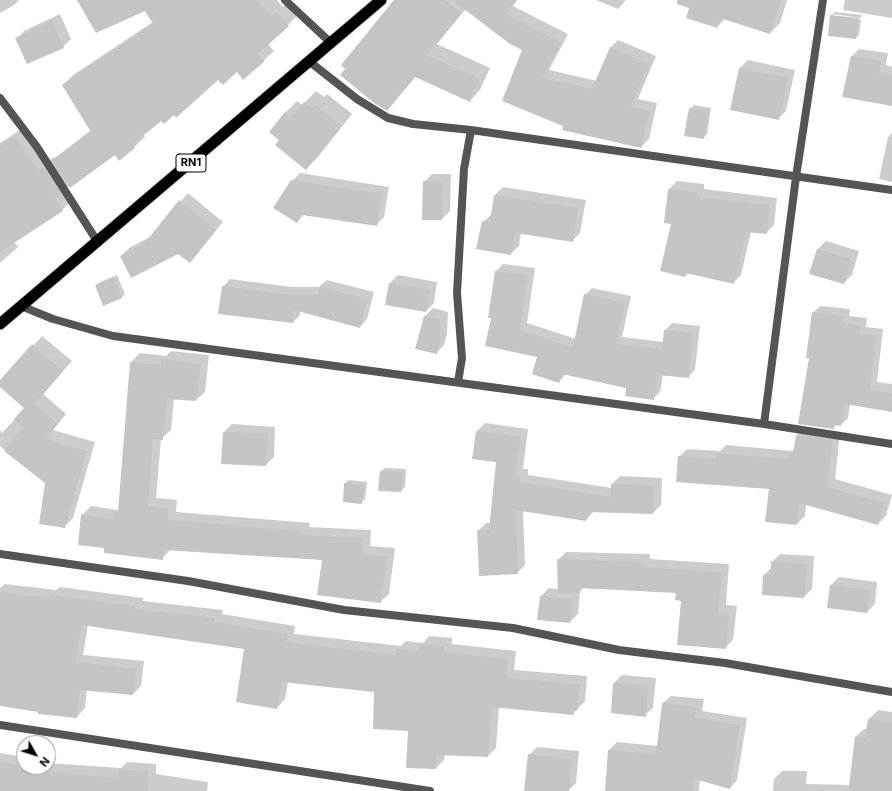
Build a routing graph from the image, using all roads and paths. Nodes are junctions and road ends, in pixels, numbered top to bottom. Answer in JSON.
{"nodes":[{"id":1,"x":285,"y":0,"type":"edge"},
{"id":2,"x":381,"y":0,"type":"edge"},
{"id":3,"x":822,"y":0,"type":"edge"},
{"id":4,"x":331,"y":43,"type":"junction"},
{"id":5,"x":310,"y":62,"type":"junction"},
{"id":6,"x":0,"y":98,"type":"edge"},
{"id":7,"x":471,"y":130,"type":"junction"},
{"id":8,"x":796,"y":177,"type":"junction"},
{"id":9,"x":892,"y":190,"type":"edge"},
{"id":10,"x":97,"y":241,"type":"junction"},
{"id":11,"x":21,"y":306,"type":"junction"},
{"id":12,"x":0,"y":324,"type":"edge"},
{"id":13,"x":458,"y":382,"type":"junction"},
{"id":14,"x":764,"y":424,"type":"junction"},
{"id":15,"x":892,"y":444,"type":"edge"},
{"id":16,"x":0,"y":554,"type":"edge"},
{"id":17,"x":892,"y":692,"type":"edge"},
{"id":18,"x":0,"y":725,"type":"edge"},
{"id":19,"x":430,"y":791,"type":"edge"}],
"edges":[{"from":1,"to":4,"type":"street"},
{"from":2,"to":4,"type":"highway","number":"RN1"},
{"from":3,"to":8,"type":"street"},
{"from":4,"to":5,"type":"highway","number":"RN1"},
{"from":5,"to":7,"type":"street"},
{"from":5,"to":10,"type":"highway","number":"RN1"},
{"from":6,"to":10,"type":"street"},
{"from":7,"to":8,"type":"street"},
{"from":7,"to":13,"type":"street"},
{"from":8,"to":9,"type":"street"},
{"from":8,"to":14,"type":"street"},
{"from":10,"to":11,"type":"highway","number":"RN1"},
{"from":11,"to":12,"type":"highway","number":"RN1"},
{"from":11,"to":13,"type":"street"},
{"from":13,"to":14,"type":"street"},
{"from":14,"to":15,"type":"street"},
{"from":16,"to":17,"type":"street"},
{"from":18,"to":19,"type":"street"}]}
